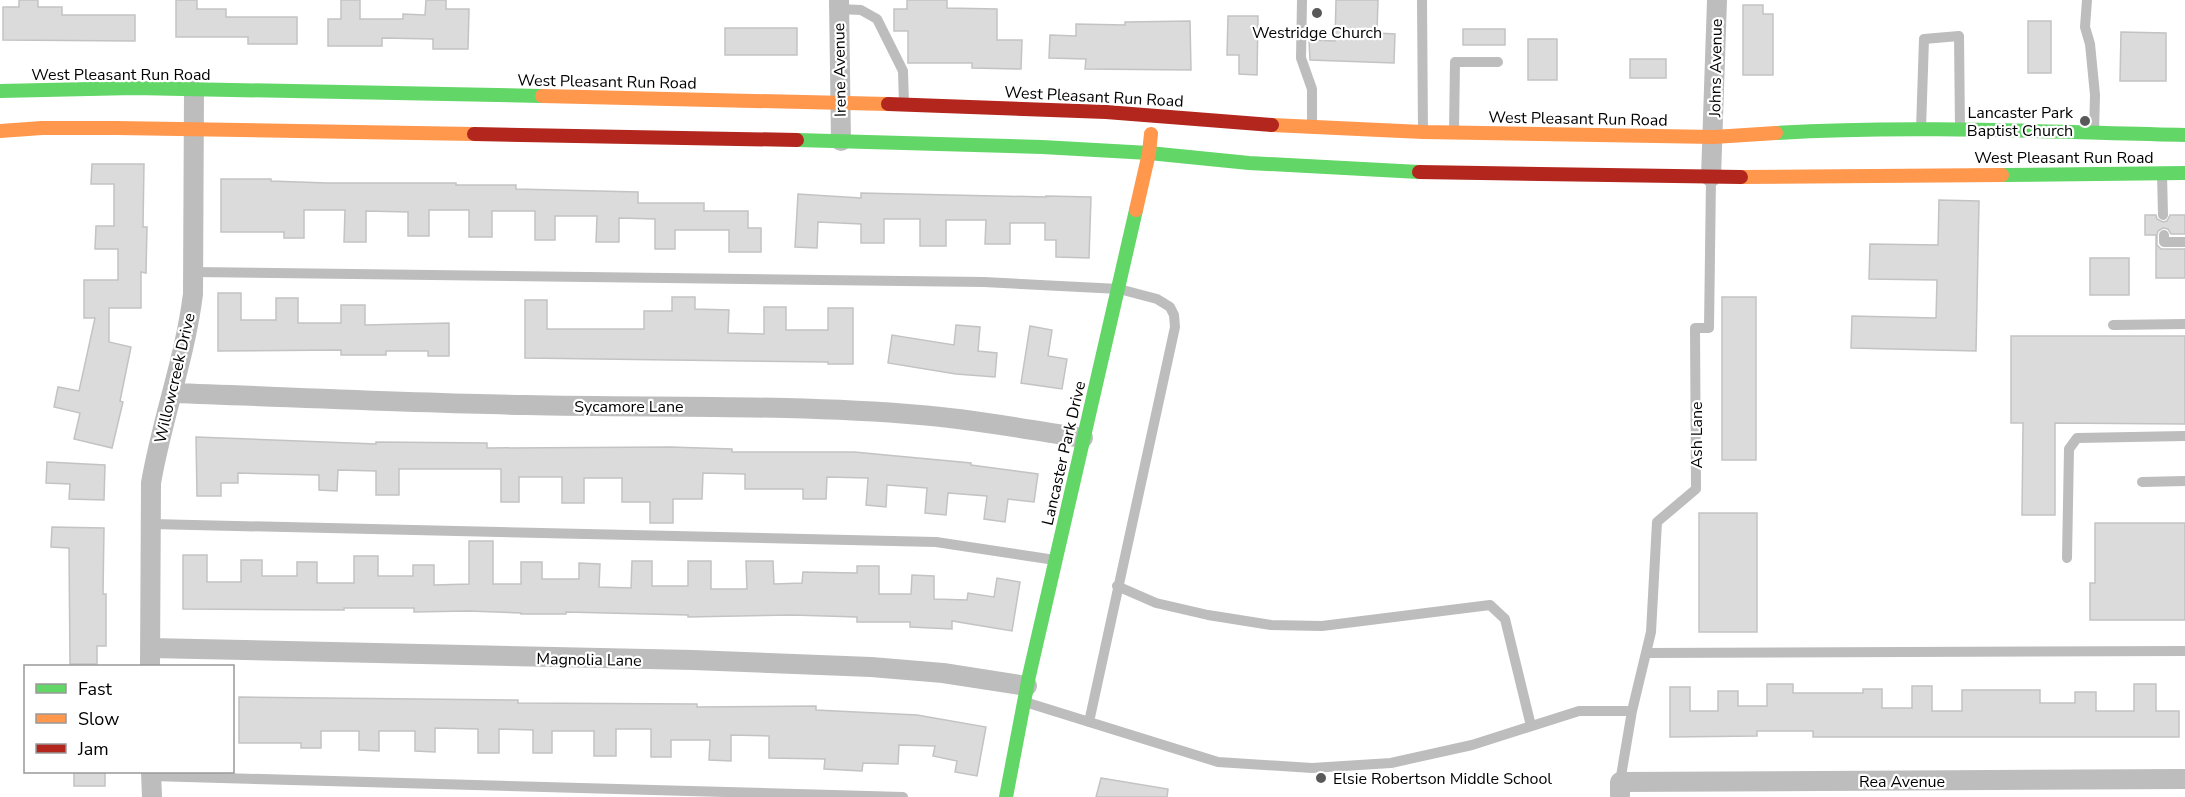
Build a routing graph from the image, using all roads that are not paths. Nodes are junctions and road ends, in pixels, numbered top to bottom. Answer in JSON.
{"nodes":[{"id":1,"x":1302,"y":0,"type":"edge"},
{"id":2,"x":1422,"y":0,"type":"edge"},
{"id":3,"x":1717,"y":0,"type":"edge"},
{"id":4,"x":2087,"y":0,"type":"edge"},
{"id":5,"x":839,"y":4,"type":"edge"},
{"id":6,"x":1498,"y":62,"type":"dead end"},
{"id":7,"x":194,"y":90,"type":"junction"},
{"id":8,"x":0,"y":91,"type":"edge"},
{"id":9,"x":840,"y":103,"type":"junction"},
{"id":10,"x":904,"y":105,"type":"junction"},
{"id":11,"x":1152,"y":116,"type":"junction"},
{"id":12,"x":1312,"y":128,"type":"junction"},
{"id":13,"x":193,"y":130,"type":"junction"},
{"id":14,"x":1921,"y":130,"type":"junction"},
{"id":15,"x":1960,"y":130,"type":"junction"},
{"id":16,"x":0,"y":131,"type":"edge"},
{"id":17,"x":1454,"y":132,"type":"junction"},
{"id":18,"x":2094,"y":133,"type":"junction"},
{"id":19,"x":2185,"y":135,"type":"edge"},
{"id":20,"x":1423,"y":137,"type":"junction"},
{"id":21,"x":1714,"y":137,"type":"junction"},
{"id":22,"x":841,"y":141,"type":"junction"},
{"id":23,"x":1149,"y":153,"type":"junction"},
{"id":24,"x":2162,"y":173,"type":"junction"},
{"id":25,"x":2185,"y":173,"type":"edge"},
{"id":26,"x":1711,"y":177,"type":"junction"},
{"id":27,"x":2163,"y":215,"type":"dead end"},
{"id":28,"x":2164,"y":235,"type":"dead end"},
{"id":29,"x":2185,"y":242,"type":"edge"},
{"id":30,"x":193,"y":272,"type":"junction"},
{"id":31,"x":1119,"y":289,"type":"junction"},
{"id":32,"x":2185,"y":324,"type":"edge"},
{"id":33,"x":2113,"y":325,"type":"dead end"},
{"id":34,"x":173,"y":393,"type":"junction"},
{"id":35,"x":2185,"y":436,"type":"edge"},
{"id":36,"x":1083,"y":438,"type":"junction"},
{"id":37,"x":2185,"y":481,"type":"edge"},
{"id":38,"x":2142,"y":482,"type":"dead end"},
{"id":39,"x":151,"y":524,"type":"junction"},
{"id":40,"x":2067,"y":558,"type":"dead end"},
{"id":41,"x":1055,"y":560,"type":"junction"},
{"id":42,"x":1117,"y":586,"type":"junction"},
{"id":43,"x":2185,"y":651,"type":"edge"},
{"id":44,"x":1646,"y":653,"type":"junction"},
{"id":45,"x":150,"y":657,"type":"edge"},
{"id":46,"x":1025,"y":694,"type":"junction"},
{"id":47,"x":1632,"y":711,"type":"junction"},
{"id":48,"x":1089,"y":722,"type":"junction"},
{"id":49,"x":1531,"y":726,"type":"junction"},
{"id":50,"x":151,"y":774,"type":"edge"},
{"id":51,"x":2185,"y":779,"type":"edge"},
{"id":52,"x":1620,"y":790,"type":"edge"},
{"id":53,"x":152,"y":797,"type":"edge"},
{"id":54,"x":903,"y":797,"type":"edge"},
{"id":55,"x":1005,"y":797,"type":"edge"}],
"edges":[{"from":1,"to":12,"type":"lane"},
{"from":2,"to":20,"type":"lane"},
{"from":3,"to":21,"type":"street","name":"Johns Avenue"},
{"from":4,"to":18,"type":"lane"},
{"from":5,"to":9,"type":"street","name":"Irene Avenue"},
{"from":5,"to":10,"type":"lane"},
{"from":6,"to":17,"type":"lane"},
{"from":7,"to":8,"type":"main road","name":"West Pleasant Run Road"},
{"from":7,"to":9,"type":"main road","name":"West Pleasant Run Road"},
{"from":7,"to":13,"type":"street","name":"Willowcreek Drive"},
{"from":9,"to":10,"type":"main road","name":"West Pleasant Run Road"},
{"from":9,"to":22,"type":"street","name":"Irene Avenue"},
{"from":10,"to":11,"type":"main road","name":"West Pleasant Run Road"},
{"from":11,"to":12,"type":"main road","name":"West Pleasant Run Road"},
{"from":11,"to":23,"type":"main road","name":"Lancaster Park Drive"},
{"from":12,"to":20,"type":"main road","name":"West Pleasant Run Road"},
{"from":13,"to":16,"type":"main road","name":"West Pleasant Run Road"},
{"from":13,"to":22,"type":"main road","name":"West Pleasant Run Road"},
{"from":13,"to":30,"type":"street","name":"Willowcreek Drive"},
{"from":14,"to":15,"type":"main road","name":"West Pleasant Run Road"},
{"from":14,"to":15,"type":"lane"},
{"from":14,"to":21,"type":"main road","name":"West Pleasant Run Road"},
{"from":15,"to":18,"type":"main road","name":"West Pleasant Run Road"},
{"from":17,"to":20,"type":"main road","name":"West Pleasant Run Road"},
{"from":17,"to":21,"type":"main road","name":"West Pleasant Run Road"},
{"from":18,"to":19,"type":"main road","name":"West Pleasant Run Road"},
{"from":21,"to":26,"type":"street","name":"Ash Lane"},
{"from":22,"to":23,"type":"main road","name":"West Pleasant Run Road"},
{"from":23,"to":26,"type":"main road","name":"West Pleasant Run Road"},
{"from":23,"to":31,"type":"main road","name":"Lancaster Park Drive"},
{"from":24,"to":25,"type":"main road","name":"West Pleasant Run Road"},
{"from":24,"to":26,"type":"main road","name":"West Pleasant Run Road"},
{"from":24,"to":27,"type":"lane"},
{"from":26,"to":44,"type":"lane","name":"Ash Lane"},
{"from":28,"to":29,"type":"lane"},
{"from":30,"to":31,"type":"lane"},
{"from":30,"to":34,"type":"street","name":"Willowcreek Drive"},
{"from":31,"to":36,"type":"main road","name":"Lancaster Park Drive"},
{"from":31,"to":42,"type":"lane"},
{"from":32,"to":33,"type":"lane"},
{"from":34,"to":36,"type":"street","name":"Sycamore Lane"},
{"from":34,"to":39,"type":"street","name":"Willowcreek Drive"},
{"from":35,"to":40,"type":"lane"},
{"from":36,"to":41,"type":"main road","name":"Lancaster Park Drive"},
{"from":37,"to":38,"type":"lane"},
{"from":39,"to":41,"type":"lane"},
{"from":39,"to":45,"type":"street","name":"Willowcreek Drive"},
{"from":41,"to":46,"type":"main road","name":"Lancaster Park Drive"},
{"from":42,"to":48,"type":"lane"},
{"from":42,"to":49,"type":"lane"},
{"from":43,"to":44,"type":"lane"},
{"from":44,"to":47,"type":"lane","name":"Ash Lane"},
{"from":45,"to":46,"type":"street","name":"Magnolia Lane"},
{"from":46,"to":48,"type":"lane"},
{"from":46,"to":55,"type":"main road","name":"Lancaster Park Drive"},
{"from":47,"to":49,"type":"lane"},
{"from":47,"to":52,"type":"lane","name":"Ash Lane"},
{"from":48,"to":49,"type":"lane"},
{"from":50,"to":53,"type":"street"},
{"from":50,"to":54,"type":"lane"},
{"from":51,"to":52,"type":"street","name":"Rea Avenue"}]}
